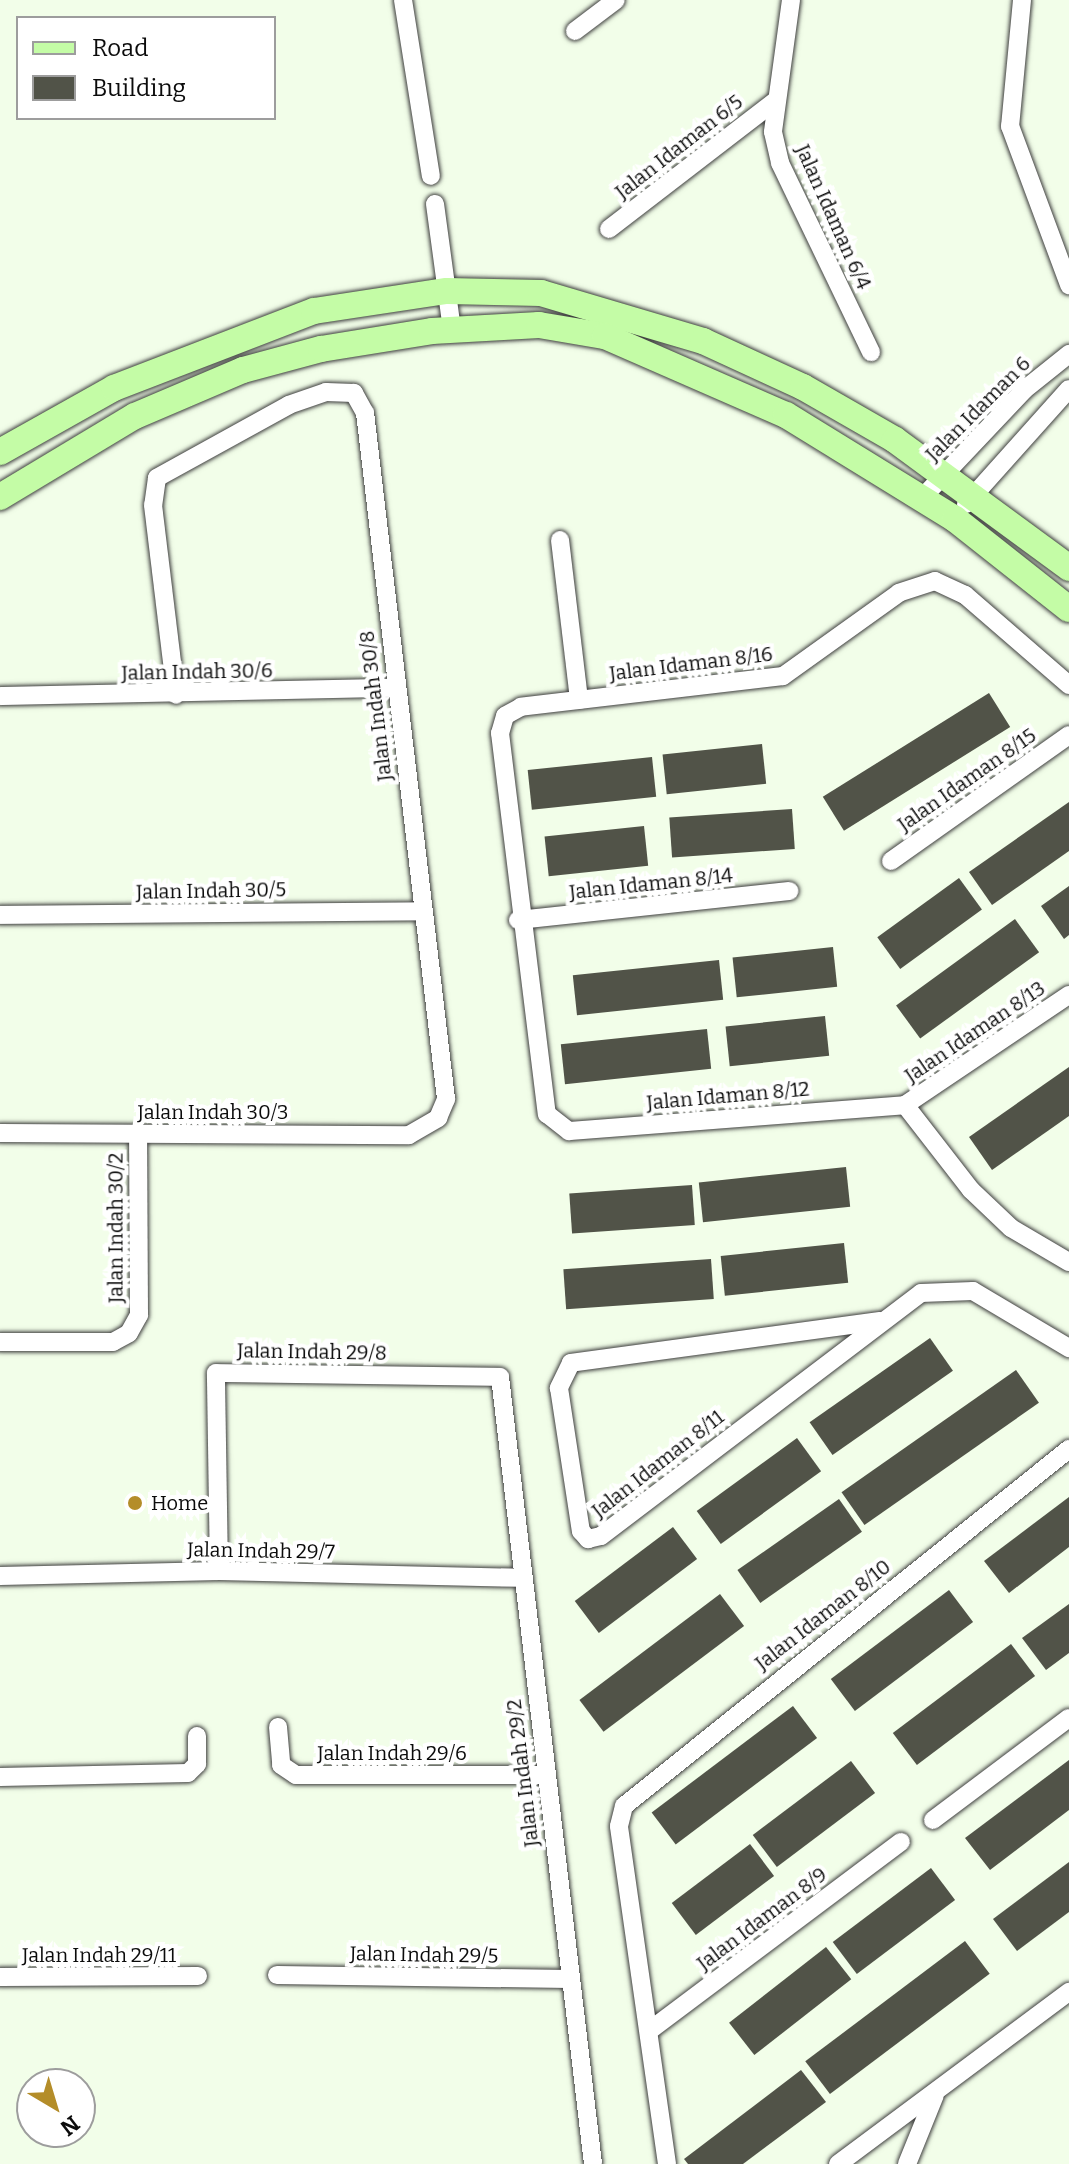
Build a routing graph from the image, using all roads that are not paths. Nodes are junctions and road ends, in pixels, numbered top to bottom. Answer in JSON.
{"nodes":[{"id":1,"x":403,"y":0,"type":"edge"},
{"id":2,"x":616,"y":0,"type":"edge"},
{"id":3,"x":791,"y":0,"type":"edge"},
{"id":4,"x":1022,"y":0,"type":"edge"},
{"id":5,"x":575,"y":31,"type":"dead end"},
{"id":6,"x":775,"y":101,"type":"junction"},
{"id":7,"x":431,"y":176,"type":"dead end"},
{"id":8,"x":435,"y":204,"type":"dead end"},
{"id":9,"x":609,"y":229,"type":"dead end"},
{"id":10,"x":1069,"y":285,"type":"edge"},
{"id":11,"x":447,"y":291,"type":"junction"},
{"id":12,"x":452,"y":329,"type":"junction"},
{"id":13,"x":871,"y":352,"type":"dead end"},
{"id":14,"x":1069,"y":354,"type":"edge"},
{"id":15,"x":1069,"y":389,"type":"edge"},
{"id":16,"x":0,"y":452,"type":"edge"},
{"id":17,"x":943,"y":475,"type":"junction"},
{"id":18,"x":972,"y":496,"type":"junction"},
{"id":19,"x":0,"y":497,"type":"edge"},
{"id":20,"x":922,"y":498,"type":"junction"},
{"id":21,"x":955,"y":519,"type":"junction"},
{"id":22,"x":560,"y":540,"type":"dead end"},
{"id":23,"x":1069,"y":568,"type":"edge"},
{"id":24,"x":1069,"y":609,"type":"edge"},
{"id":25,"x":1069,"y":685,"type":"edge"},
{"id":26,"x":395,"y":688,"type":"junction"},
{"id":27,"x":176,"y":695,"type":"junction"},
{"id":28,"x":0,"y":696,"type":"edge"},
{"id":29,"x":579,"y":700,"type":"junction"},
{"id":30,"x":1069,"y":735,"type":"edge"},
{"id":31,"x":891,"y":861,"type":"dead end"},
{"id":32,"x":789,"y":891,"type":"dead end"},
{"id":33,"x":422,"y":911,"type":"junction"},
{"id":34,"x":0,"y":915,"type":"edge"},
{"id":35,"x":518,"y":920,"type":"junction"},
{"id":36,"x":1069,"y":995,"type":"edge"},
{"id":37,"x":905,"y":1105,"type":"junction"},
{"id":38,"x":425,"y":1128,"type":"joint"},
{"id":39,"x":0,"y":1133,"type":"edge"},
{"id":40,"x":138,"y":1133,"type":"junction"},
{"id":41,"x":1069,"y":1262,"type":"edge"},
{"id":42,"x":880,"y":1321,"type":"junction"},
{"id":43,"x":0,"y":1342,"type":"edge"},
{"id":44,"x":1069,"y":1348,"type":"edge"},
{"id":45,"x":500,"y":1377,"type":"joint"},
{"id":46,"x":1069,"y":1449,"type":"edge"},
{"id":47,"x":219,"y":1571,"type":"junction"},
{"id":48,"x":0,"y":1576,"type":"edge"},
{"id":49,"x":521,"y":1578,"type":"junction"},
{"id":50,"x":1069,"y":1718,"type":"edge"},
{"id":51,"x":278,"y":1727,"type":"dead end"},
{"id":52,"x":197,"y":1736,"type":"dead end"},
{"id":53,"x":545,"y":1775,"type":"junction"},
{"id":54,"x":0,"y":1777,"type":"edge"},
{"id":55,"x":933,"y":1820,"type":"dead end"},
{"id":56,"x":901,"y":1842,"type":"dead end"},
{"id":57,"x":277,"y":1975,"type":"dead end"},
{"id":58,"x":198,"y":1976,"type":"dead end"},
{"id":59,"x":0,"y":1977,"type":"edge"},
{"id":60,"x":570,"y":1979,"type":"junction"},
{"id":61,"x":1069,"y":1992,"type":"edge"},
{"id":62,"x":649,"y":2031,"type":"junction"},
{"id":63,"x":935,"y":2095,"type":"junction"},
{"id":64,"x":593,"y":2164,"type":"edge"},
{"id":65,"x":667,"y":2164,"type":"edge"},
{"id":66,"x":838,"y":2164,"type":"edge"},
{"id":67,"x":907,"y":2164,"type":"edge"}],
"edges":[{"from":1,"to":7,"type":"street"},
{"from":2,"to":5,"type":"street"},
{"from":3,"to":6,"type":"street","name":"Jalan Idaman 6/4"},
{"from":4,"to":10,"type":"street"},
{"from":6,"to":9,"type":"street","name":"Jalan Idaman 6/5"},
{"from":6,"to":13,"type":"street","name":"Jalan Idaman 6/4"},
{"from":8,"to":11,"type":"street"},
{"from":11,"to":12,"type":"street"},
{"from":11,"to":16,"type":"main road"},
{"from":11,"to":17,"type":"main road"},
{"from":12,"to":19,"type":"main road"},
{"from":12,"to":20,"type":"main road"},
{"from":14,"to":17,"type":"street","name":"Jalan Idaman 6"},
{"from":15,"to":18,"type":"street"},
{"from":17,"to":18,"type":"main road"},
{"from":17,"to":20,"type":"street","name":"Jalan Idaman 6"},
{"from":18,"to":21,"type":"street"},
{"from":18,"to":23,"type":"main road"},
{"from":20,"to":21,"type":"main road"},
{"from":21,"to":24,"type":"main road"},
{"from":22,"to":29,"type":"street"},
{"from":25,"to":29,"type":"street","name":"Jalan Idaman 8/16"},
{"from":26,"to":27,"type":"street","name":"Jalan Indah 30/6"},
{"from":26,"to":27,"type":"street","name":"Jalan Indah 30/8"},
{"from":26,"to":33,"type":"street","name":"Jalan Indah 30/8"},
{"from":27,"to":28,"type":"street","name":"Jalan Indah 30/6"},
{"from":29,"to":35,"type":"street","name":"Jalan Idaman 8/16"},
{"from":30,"to":31,"type":"street","name":"Jalan Idaman 8/15"},
{"from":32,"to":35,"type":"street","name":"Jalan Idaman 8/14"},
{"from":33,"to":34,"type":"street","name":"Jalan Indah 30/5"},
{"from":33,"to":38,"type":"street","name":"Jalan Indah 30/8"},
{"from":35,"to":37,"type":"street","name":"Jalan Idaman 8/12"},
{"from":36,"to":37,"type":"street","name":"Jalan Idaman 8/13"},
{"from":37,"to":41,"type":"street"},
{"from":38,"to":40,"type":"street","name":"Jalan Indah 30/3"},
{"from":39,"to":40,"type":"street","name":"Jalan Indah 30/3"},
{"from":40,"to":43,"type":"street","name":"Jalan Indah 30/2"},
{"from":42,"to":42,"type":"street","name":"Jalan Idaman 8/11"},
{"from":42,"to":44,"type":"street","name":"Jalan Idaman 8/11"},
{"from":45,"to":47,"type":"street","name":"Jalan Indah 29/8"},
{"from":45,"to":49,"type":"street","name":"Jalan Indah 29/2"},
{"from":46,"to":62,"type":"street","name":"Jalan Idaman 8/10"},
{"from":47,"to":48,"type":"street","name":"Jalan Indah 29/7"},
{"from":47,"to":49,"type":"street","name":"Jalan Indah 29/7"},
{"from":49,"to":53,"type":"street","name":"Jalan Indah 29/2"},
{"from":50,"to":55,"type":"street"},
{"from":51,"to":53,"type":"street","name":"Jalan Indah 29/6"},
{"from":52,"to":54,"type":"street"},
{"from":53,"to":60,"type":"street","name":"Jalan Indah 29/2"},
{"from":56,"to":62,"type":"street","name":"Jalan Idaman 8/9"},
{"from":57,"to":60,"type":"street","name":"Jalan Indah 29/5"},
{"from":58,"to":59,"type":"street","name":"Jalan Indah 29/11"},
{"from":60,"to":64,"type":"street","name":"Jalan Indah 29/2"},
{"from":61,"to":63,"type":"street"},
{"from":62,"to":65,"type":"street"},
{"from":63,"to":66,"type":"street"},
{"from":63,"to":67,"type":"street"}]}
